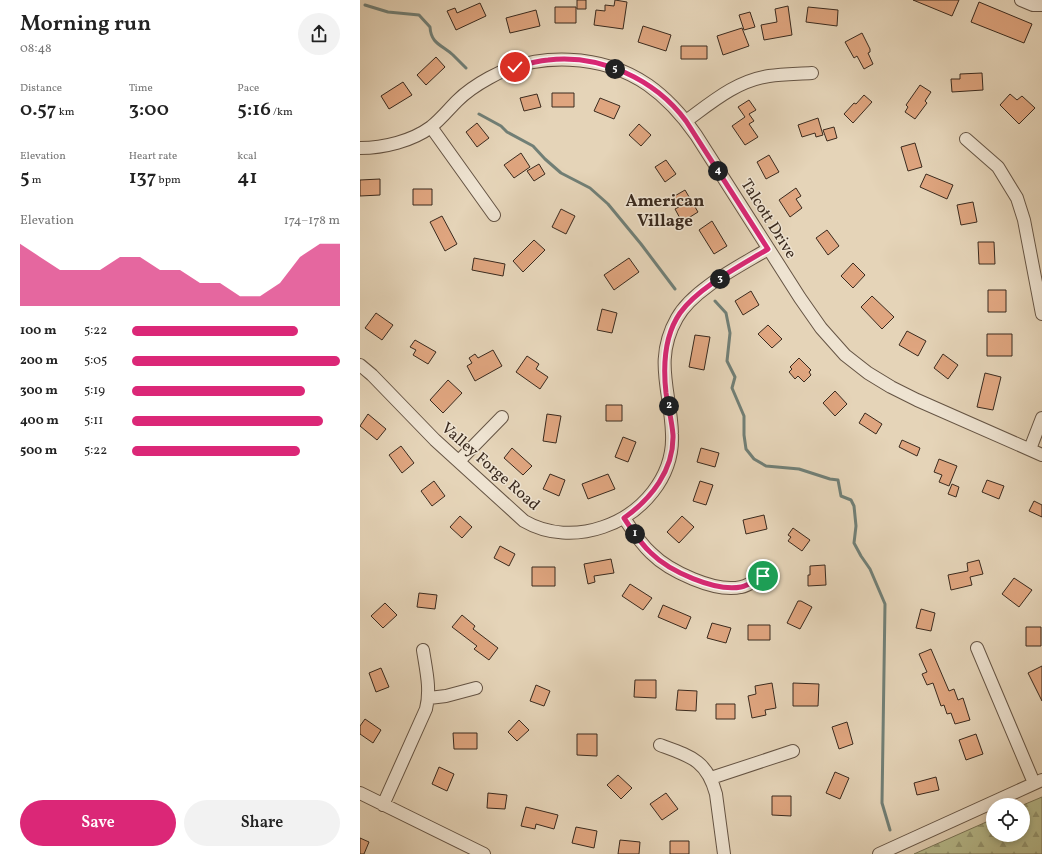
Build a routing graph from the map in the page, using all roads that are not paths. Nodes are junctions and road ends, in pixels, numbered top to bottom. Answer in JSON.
{"nodes":[{"id":1,"x":1021,"y":0,"type":"edge"},
{"id":2,"x":1042,"y":5,"type":"edge"},
{"id":3,"x":812,"y":74,"type":"dead end"},
{"id":4,"x":686,"y":121,"type":"junction"},
{"id":5,"x":431,"y":127,"type":"junction"},
{"id":6,"x":966,"y":139,"type":"dead end"},
{"id":7,"x":360,"y":148,"type":"edge"},
{"id":8,"x":494,"y":215,"type":"dead end"},
{"id":9,"x":768,"y":249,"type":"junction"},
{"id":10,"x":1042,"y":314,"type":"edge"},
{"id":11,"x":360,"y":366,"type":"edge"},
{"id":12,"x":502,"y":417,"type":"dead end"},
{"id":13,"x":1042,"y":418,"type":"edge"},
{"id":14,"x":1030,"y":449,"type":"junction"},
{"id":15,"x":1042,"y":454,"type":"edge"},
{"id":16,"x":458,"y":461,"type":"junction"},
{"id":17,"x":624,"y":518,"type":"junction"},
{"id":18,"x":763,"y":576,"type":"dead end"},
{"id":19,"x":977,"y":648,"type":"dead end"},
{"id":20,"x":423,"y":650,"type":"dead end"},
{"id":21,"x":476,"y":688,"type":"dead end"},
{"id":22,"x":429,"y":698,"type":"junction"},
{"id":23,"x":660,"y":745,"type":"dead end"},
{"id":24,"x":793,"y":751,"type":"dead end"},
{"id":25,"x":710,"y":778,"type":"junction"},
{"id":26,"x":1038,"y":781,"type":"edge"},
{"id":27,"x":360,"y":793,"type":"edge"},
{"id":28,"x":383,"y":805,"type":"junction"},
{"id":29,"x":484,"y":854,"type":"edge"},
{"id":30,"x":724,"y":854,"type":"edge"},
{"id":31,"x":879,"y":854,"type":"edge"}],
"edges":[{"from":1,"to":2,"type":"street"},
{"from":3,"to":4,"type":"street"},
{"from":4,"to":5,"type":"street","name":"Talcott Drive"},
{"from":4,"to":9,"type":"street","name":"Talcott Drive"},
{"from":5,"to":7,"type":"street","name":"Talcott Drive"},
{"from":5,"to":8,"type":"street"},
{"from":6,"to":10,"type":"street"},
{"from":9,"to":14,"type":"street","name":"Talcott Drive"},
{"from":9,"to":17,"type":"street","name":"Valley Forge Road"},
{"from":11,"to":16,"type":"street","name":"Valley Forge Road"},
{"from":12,"to":16,"type":"street"},
{"from":13,"to":14,"type":"street"},
{"from":14,"to":15,"type":"street","name":"Talcott Drive"},
{"from":16,"to":17,"type":"street","name":"Valley Forge Road"},
{"from":17,"to":18,"type":"street"},
{"from":19,"to":26,"type":"street"},
{"from":20,"to":22,"type":"street"},
{"from":21,"to":22,"type":"street"},
{"from":22,"to":28,"type":"street"},
{"from":23,"to":25,"type":"street"},
{"from":24,"to":25,"type":"street"},
{"from":25,"to":30,"type":"street"},
{"from":26,"to":31,"type":"street"},
{"from":27,"to":28,"type":"street"},
{"from":28,"to":29,"type":"street"}]}
